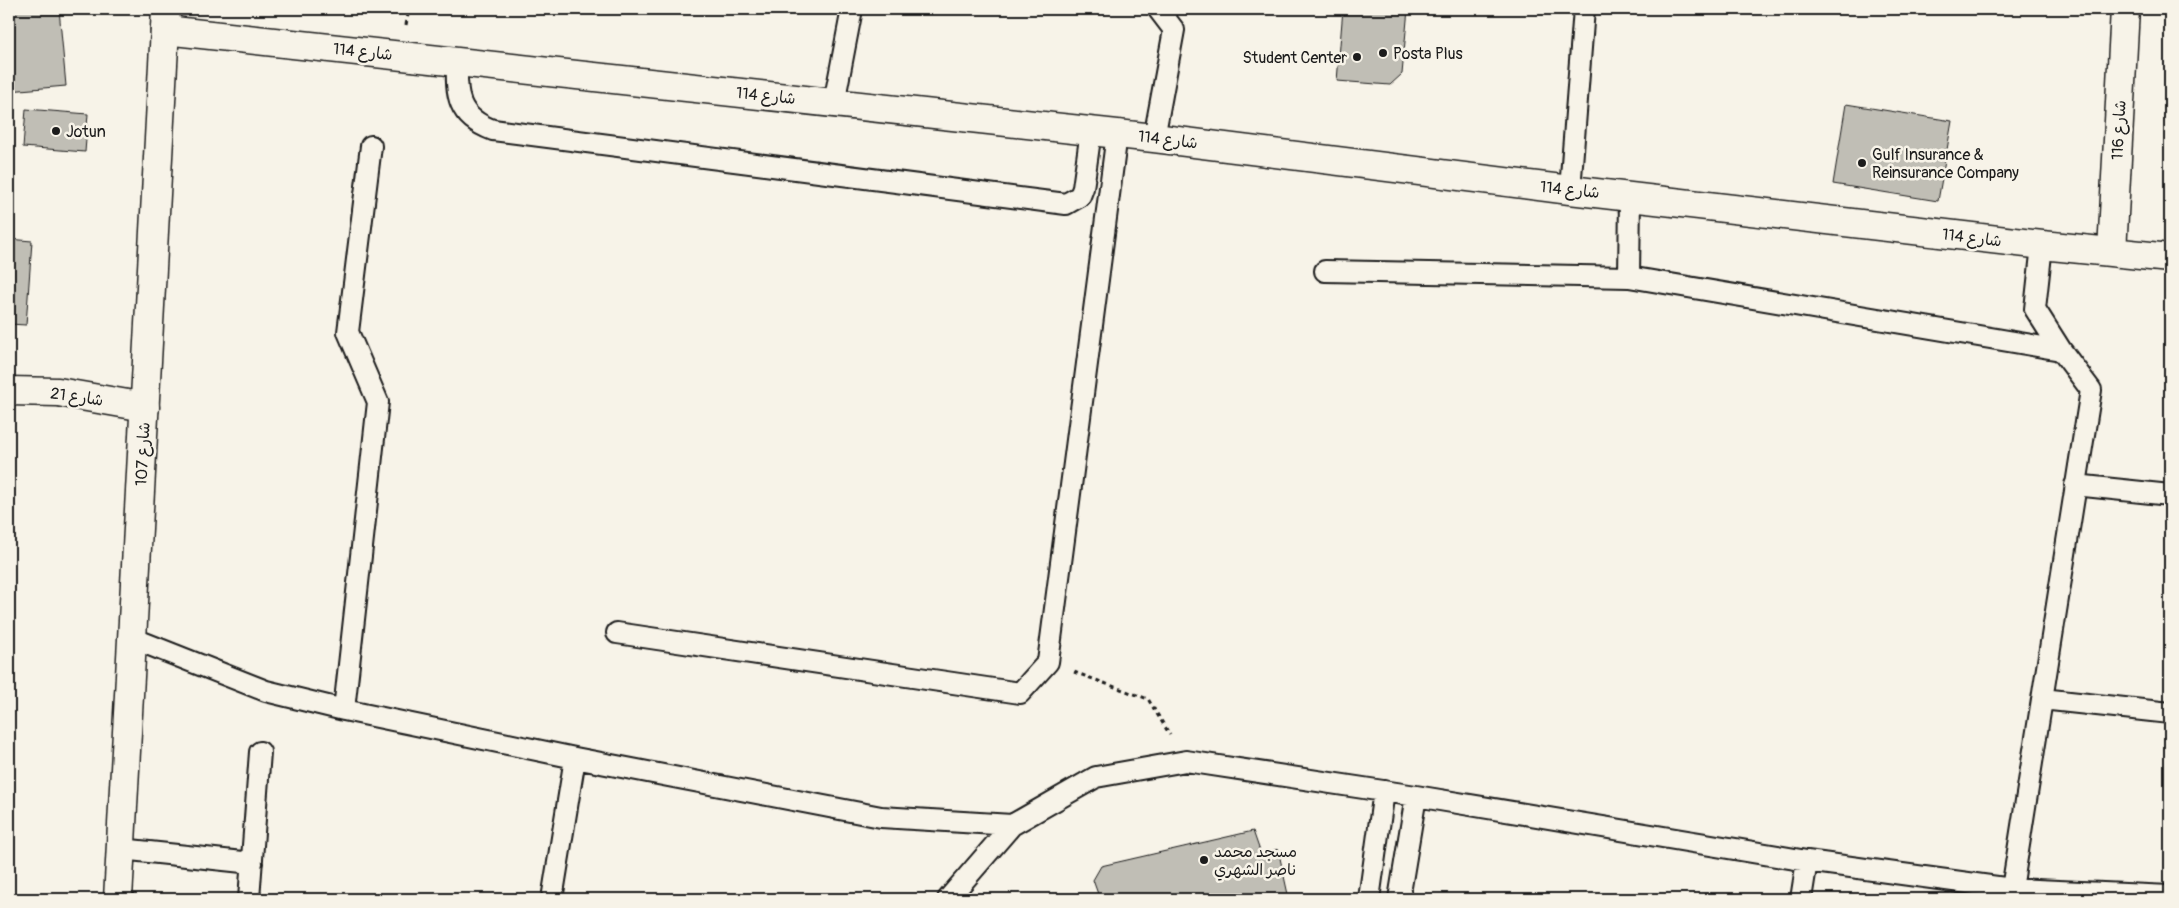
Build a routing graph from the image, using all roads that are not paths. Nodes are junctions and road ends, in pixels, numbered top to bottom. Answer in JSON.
{"nodes":[{"id":1,"x":852,"y":9,"type":"edge"},
{"id":2,"x":1158,"y":9,"type":"edge"},
{"id":3,"x":1584,"y":9,"type":"edge"},
{"id":4,"x":2125,"y":9,"type":"edge"},
{"id":5,"x":166,"y":19,"type":"edge"},
{"id":6,"x":457,"y":62,"type":"junction"},
{"id":7,"x":834,"y":103,"type":"junction"},
{"id":8,"x":1104,"y":132,"type":"junction"},
{"id":9,"x":1154,"y":138,"type":"junction"},
{"id":10,"x":371,"y":146,"type":"dead end"},
{"id":11,"x":1570,"y":190,"type":"junction"},
{"id":12,"x":1630,"y":196,"type":"junction"},
{"id":13,"x":2042,"y":245,"type":"junction"},
{"id":14,"x":2112,"y":252,"type":"junction"},
{"id":15,"x":2170,"y":258,"type":"edge"},
{"id":16,"x":1325,"y":271,"type":"dead end"},
{"id":17,"x":1629,"y":277,"type":"junction"},
{"id":18,"x":2061,"y":350,"type":"junction"},
{"id":19,"x":9,"y":391,"type":"edge"},
{"id":20,"x":145,"y":407,"type":"junction"},
{"id":21,"x":2075,"y":485,"type":"junction"},
{"id":22,"x":2170,"y":495,"type":"edge"},
{"id":23,"x":617,"y":634,"type":"dead end"},
{"id":24,"x":132,"y":638,"type":"junction"},
{"id":25,"x":2042,"y":699,"type":"junction"},
{"id":26,"x":344,"y":710,"type":"junction"},
{"id":27,"x":2170,"y":713,"type":"edge"},
{"id":28,"x":260,"y":752,"type":"dead end"},
{"id":29,"x":575,"y":758,"type":"junction"},
{"id":30,"x":1384,"y":790,"type":"junction"},
{"id":31,"x":1416,"y":796,"type":"junction"},
{"id":32,"x":1012,"y":825,"type":"junction"},
{"id":33,"x":121,"y":849,"type":"junction"},
{"id":34,"x":1807,"y":861,"type":"junction"},
{"id":35,"x":252,"y":863,"type":"junction"},
{"id":36,"x":2012,"y":889,"type":"junction"},
{"id":37,"x":2170,"y":896,"type":"edge"},
{"id":38,"x":118,"y":899,"type":"edge"},
{"id":39,"x":249,"y":899,"type":"edge"},
{"id":40,"x":552,"y":899,"type":"edge"},
{"id":41,"x":948,"y":899,"type":"edge"},
{"id":42,"x":1369,"y":899,"type":"edge"},
{"id":43,"x":1399,"y":899,"type":"edge"},
{"id":44,"x":1801,"y":899,"type":"edge"}],
"edges":[{"from":1,"to":7,"type":"lane"},
{"from":2,"to":9,"type":"lane"},
{"from":3,"to":11,"type":"lane"},
{"from":4,"to":14,"type":"street","name":"شارع 116"},
{"from":5,"to":6,"type":"street","name":"شارع 114"},
{"from":5,"to":20,"type":"street","name":"شارع 107"},
{"from":6,"to":7,"type":"street","name":"شارع 114"},
{"from":6,"to":8,"type":"lane"},
{"from":7,"to":8,"type":"street","name":"شارع 114"},
{"from":8,"to":9,"type":"street","name":"شارع 114"},
{"from":8,"to":23,"type":"lane"},
{"from":9,"to":11,"type":"street","name":"شارع 114"},
{"from":10,"to":26,"type":"lane"},
{"from":11,"to":12,"type":"street","name":"شارع 114"},
{"from":12,"to":13,"type":"street","name":"شارع 114"},
{"from":12,"to":17,"type":"lane"},
{"from":13,"to":14,"type":"street","name":"شارع 114"},
{"from":13,"to":18,"type":"lane"},
{"from":14,"to":15,"type":"street","name":"شارع 114"},
{"from":16,"to":17,"type":"lane"},
{"from":17,"to":18,"type":"lane"},
{"from":18,"to":21,"type":"lane"},
{"from":19,"to":20,"type":"street","name":"شارع 21"},
{"from":20,"to":24,"type":"street","name":"شارع 107"},
{"from":21,"to":22,"type":"lane"},
{"from":21,"to":25,"type":"lane"},
{"from":24,"to":26,"type":"lane"},
{"from":24,"to":33,"type":"street","name":"شارع 107"},
{"from":25,"to":27,"type":"lane"},
{"from":25,"to":36,"type":"lane"},
{"from":26,"to":29,"type":"lane"},
{"from":28,"to":35,"type":"lane"},
{"from":29,"to":32,"type":"lane"},
{"from":29,"to":40,"type":"lane"},
{"from":30,"to":31,"type":"lane"},
{"from":30,"to":32,"type":"lane"},
{"from":30,"to":42,"type":"lane"},
{"from":31,"to":34,"type":"lane"},
{"from":31,"to":43,"type":"lane"},
{"from":32,"to":41,"type":"lane"},
{"from":33,"to":35,"type":"lane"},
{"from":33,"to":38,"type":"street","name":"شارع 107"},
{"from":34,"to":36,"type":"lane"},
{"from":34,"to":44,"type":"lane"},
{"from":35,"to":39,"type":"lane"},
{"from":36,"to":37,"type":"lane"}]}
